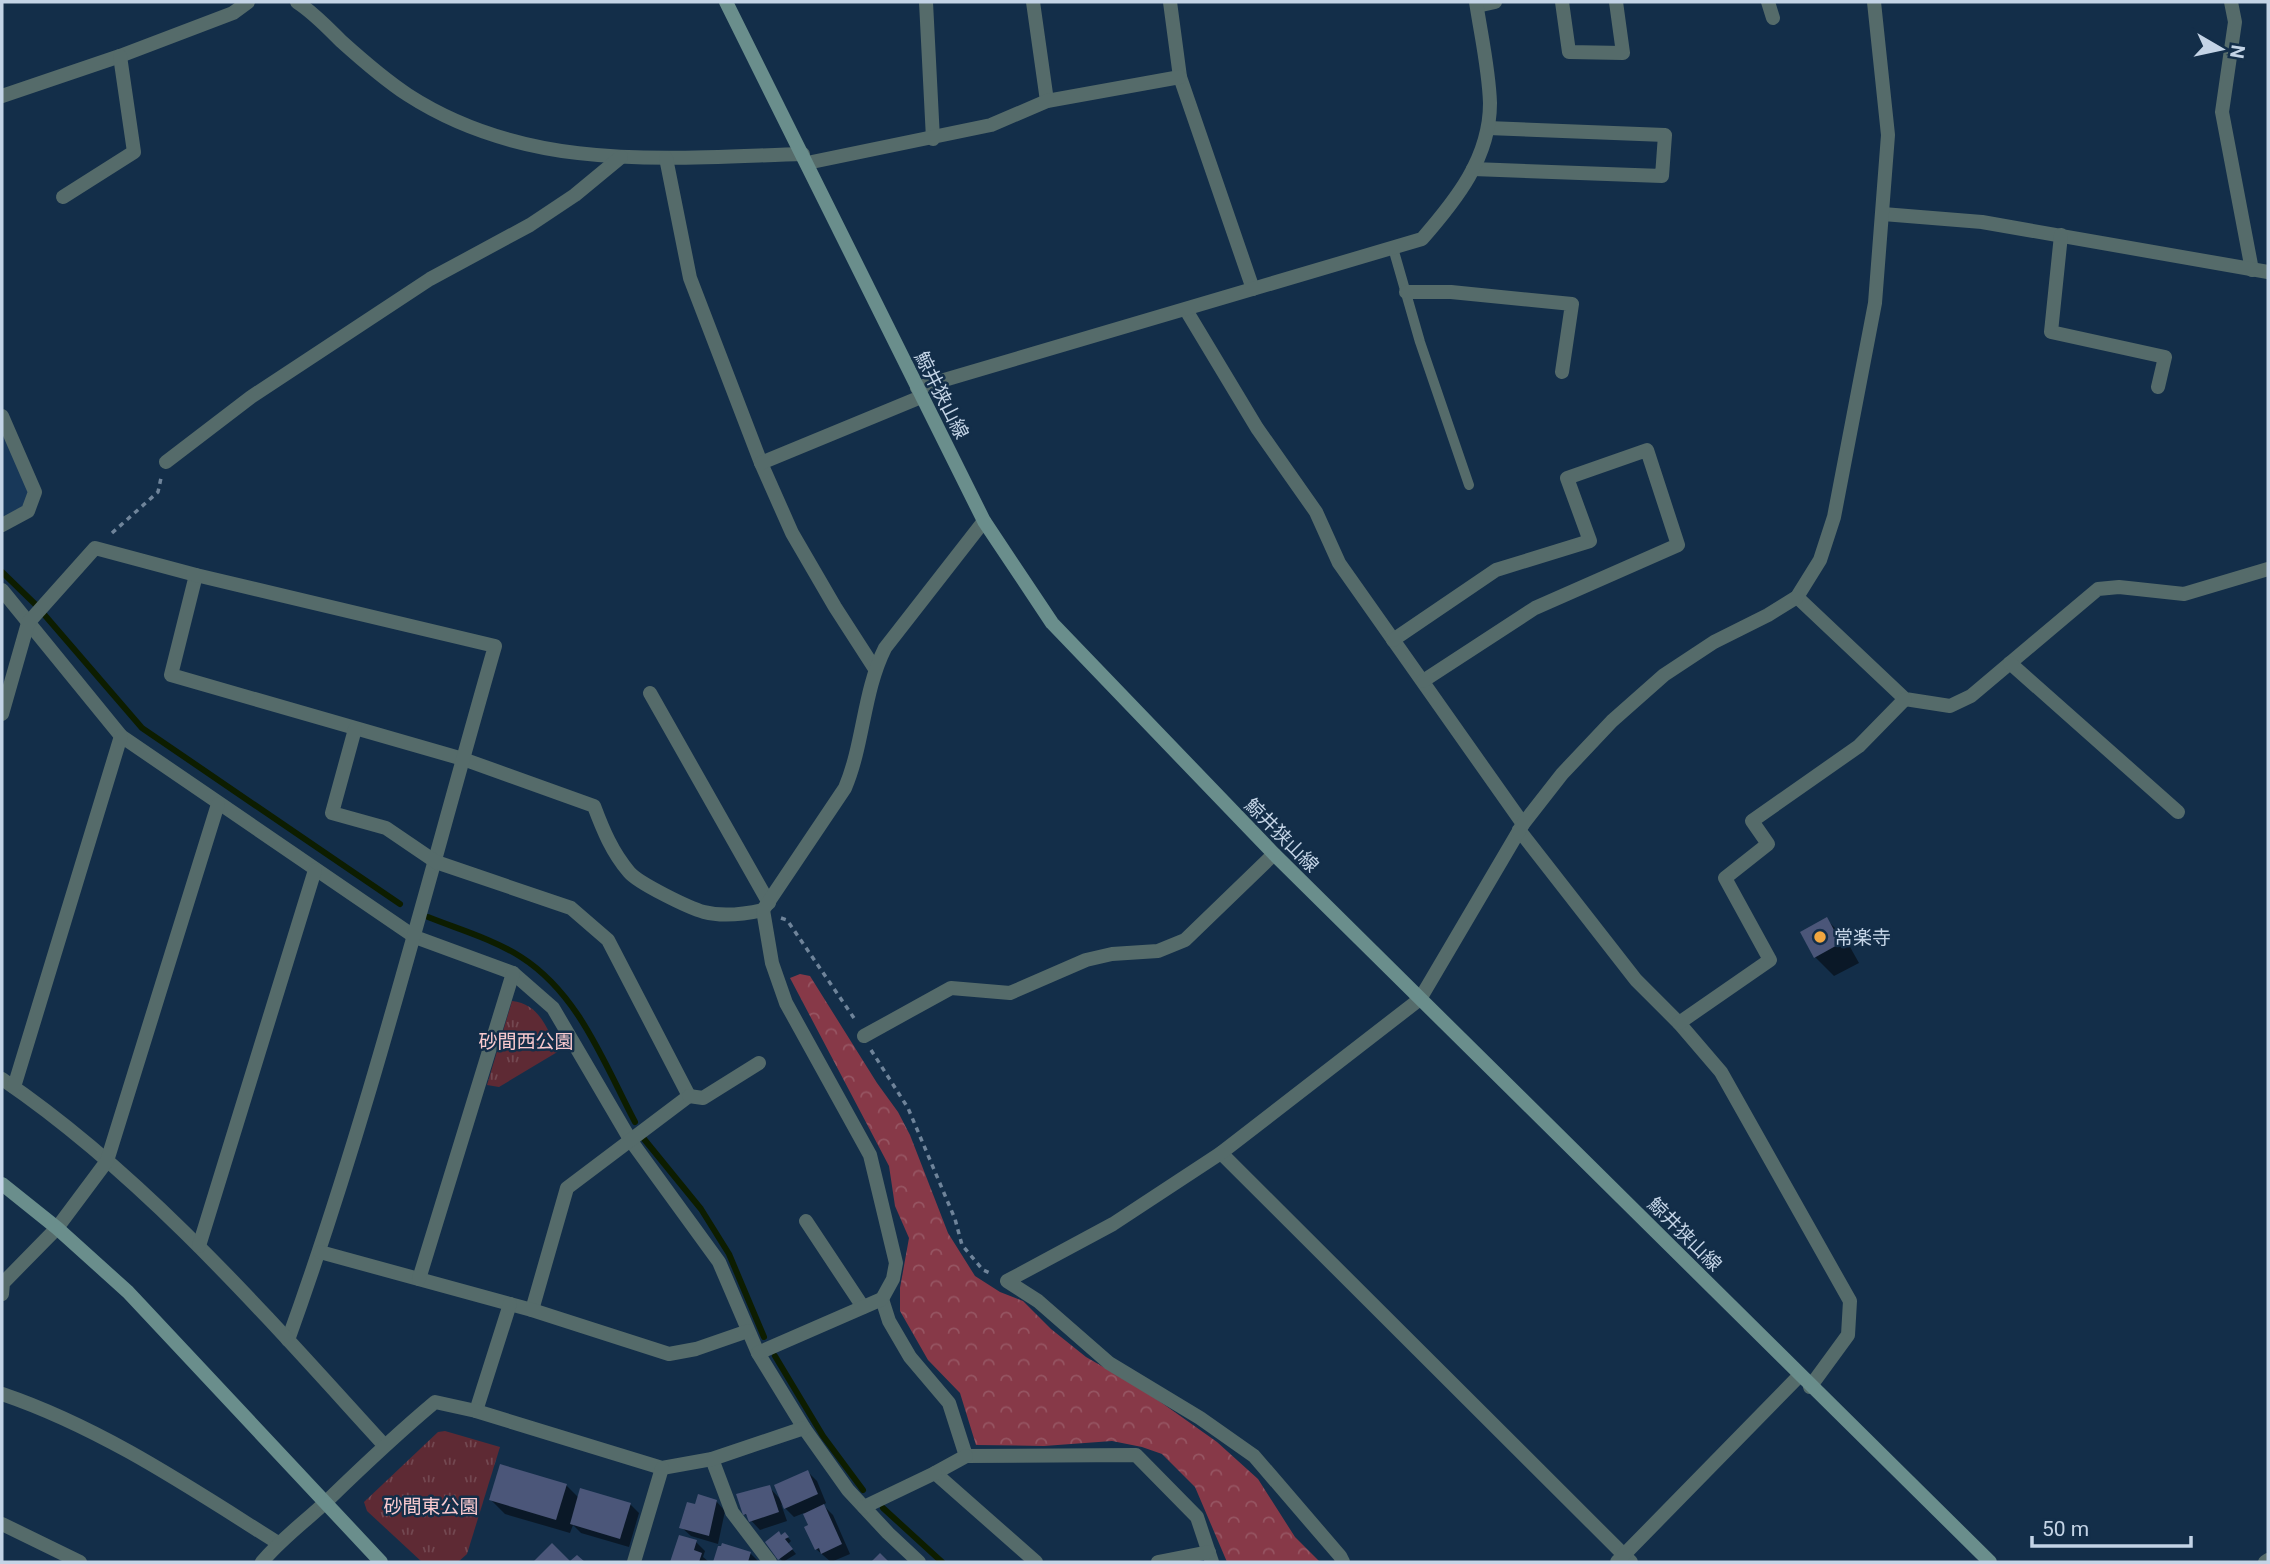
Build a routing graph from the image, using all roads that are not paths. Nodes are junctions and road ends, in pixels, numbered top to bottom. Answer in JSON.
{"nodes":[{"id":1,"x":248,"y":2,"type":"edge"},
{"id":2,"x":298,"y":2,"type":"edge"},
{"id":3,"x":726,"y":2,"type":"edge"},
{"id":4,"x":926,"y":2,"type":"edge"},
{"id":5,"x":1033,"y":2,"type":"edge"},
{"id":6,"x":1170,"y":2,"type":"edge"},
{"id":7,"x":1495,"y":2,"type":"edge"},
{"id":8,"x":1562,"y":2,"type":"edge"},
{"id":9,"x":1616,"y":2,"type":"edge"},
{"id":10,"x":1768,"y":2,"type":"edge"},
{"id":11,"x":1874,"y":2,"type":"edge"},
{"id":12,"x":2231,"y":2,"type":"edge"},
{"id":13,"x":1477,"y":4,"type":"edge"},
{"id":14,"x":1773,"y":18,"type":"dead end"},
{"id":15,"x":120,"y":56,"type":"junction"},
{"id":16,"x":1180,"y":77,"type":"junction"},
{"id":17,"x":2,"y":96,"type":"edge"},
{"id":18,"x":1048,"y":101,"type":"junction"},
{"id":19,"x":1488,"y":128,"type":"junction"},
{"id":20,"x":933,"y":139,"type":"junction"},
{"id":21,"x":621,"y":157,"type":"junction"},
{"id":22,"x":666,"y":158,"type":"junction"},
{"id":23,"x":805,"y":158,"type":"junction"},
{"id":24,"x":1473,"y":169,"type":"junction"},
{"id":25,"x":63,"y":198,"type":"dead end"},
{"id":26,"x":1883,"y":214,"type":"junction"},
{"id":27,"x":2061,"y":235,"type":"junction"},
{"id":28,"x":1393,"y":248,"type":"junction"},
{"id":29,"x":2252,"y":270,"type":"junction"},
{"id":30,"x":2268,"y":272,"type":"edge"},
{"id":31,"x":1253,"y":289,"type":"junction"},
{"id":32,"x":1406,"y":292,"type":"junction"},
{"id":33,"x":1186,"y":310,"type":"junction"},
{"id":34,"x":1562,"y":372,"type":"dead end"},
{"id":35,"x":2158,"y":387,"type":"dead end"},
{"id":36,"x":918,"y":393,"type":"junction"},
{"id":37,"x":2,"y":416,"type":"edge"},
{"id":38,"x":166,"y":463,"type":"road end"},
{"id":39,"x":761,"y":463,"type":"junction"},
{"id":40,"x":1469,"y":485,"type":"dead end"},
{"id":41,"x":984,"y":521,"type":"junction"},
{"id":42,"x":2,"y":525,"type":"edge"},
{"id":43,"x":2268,"y":569,"type":"edge"},
{"id":44,"x":196,"y":575,"type":"junction"},
{"id":45,"x":2,"y":590,"type":"edge"},
{"id":46,"x":1797,"y":597,"type":"junction"},
{"id":47,"x":28,"y":623,"type":"junction"},
{"id":48,"x":1393,"y":640,"type":"junction"},
{"id":49,"x":2010,"y":663,"type":"junction"},
{"id":50,"x":875,"y":669,"type":"junction"},
{"id":51,"x":1423,"y":681,"type":"junction"},
{"id":52,"x":650,"y":693,"type":"dead end"},
{"id":53,"x":1905,"y":699,"type":"junction"},
{"id":54,"x":2,"y":714,"type":"edge"},
{"id":55,"x":355,"y":729,"type":"junction"},
{"id":56,"x":121,"y":736,"type":"junction"},
{"id":57,"x":463,"y":759,"type":"junction"},
{"id":58,"x":218,"y":804,"type":"junction"},
{"id":59,"x":2178,"y":812,"type":"dead end"},
{"id":60,"x":1521,"y":827,"type":"junction"},
{"id":61,"x":1274,"y":855,"type":"junction"},
{"id":62,"x":436,"y":862,"type":"junction"},
{"id":63,"x":315,"y":870,"type":"junction"},
{"id":64,"x":766,"y":907,"type":"junction"},
{"id":65,"x":415,"y":937,"type":"junction"},
{"id":66,"x":513,"y":973,"type":"junction"},
{"id":67,"x":1420,"y":999,"type":"junction"},
{"id":68,"x":1679,"y":1023,"type":"junction"},
{"id":69,"x":864,"y":1036,"type":"road end"},
{"id":70,"x":759,"y":1063,"type":"dead end"},
{"id":71,"x":8,"y":1083,"type":"edge"},
{"id":72,"x":689,"y":1096,"type":"junction"},
{"id":73,"x":631,"y":1142,"type":"junction"},
{"id":74,"x":1221,"y":1153,"type":"junction"},
{"id":75,"x":107,"y":1161,"type":"junction"},
{"id":76,"x":2,"y":1184,"type":"edge"},
{"id":77,"x":806,"y":1221,"type":"dead end"},
{"id":78,"x":57,"y":1228,"type":"junction"},
{"id":79,"x":199,"y":1246,"type":"junction"},
{"id":80,"x":320,"y":1252,"type":"junction"},
{"id":81,"x":419,"y":1279,"type":"junction"},
{"id":82,"x":2,"y":1286,"type":"edge"},
{"id":83,"x":882,"y":1299,"type":"junction"},
{"id":84,"x":510,"y":1304,"type":"junction"},
{"id":85,"x":863,"y":1307,"type":"junction"},
{"id":86,"x":532,"y":1310,"type":"junction"},
{"id":87,"x":748,"y":1331,"type":"junction"},
{"id":88,"x":288,"y":1340,"type":"junction"},
{"id":89,"x":758,"y":1353,"type":"junction"},
{"id":90,"x":1800,"y":1375,"type":"junction"},
{"id":91,"x":1810,"y":1387,"type":"junction"},
{"id":92,"x":2,"y":1394,"type":"edge"},
{"id":93,"x":476,"y":1411,"type":"junction"},
{"id":94,"x":804,"y":1428,"type":"junction"},
{"id":95,"x":384,"y":1445,"type":"junction"},
{"id":96,"x":966,"y":1456,"type":"junction"},
{"id":97,"x":712,"y":1459,"type":"junction"},
{"id":98,"x":662,"y":1468,"type":"junction"},
{"id":99,"x":935,"y":1473,"type":"junction"},
{"id":100,"x":326,"y":1502,"type":"junction"},
{"id":101,"x":864,"y":1507,"type":"junction"},
{"id":102,"x":2,"y":1524,"type":"edge"},
{"id":103,"x":278,"y":1543,"type":"junction"},
{"id":104,"x":1210,"y":1557,"type":"edge"},
{"id":105,"x":1624,"y":1560,"type":"edge"},
{"id":106,"x":767,"y":1561,"type":"edge"},
{"id":107,"x":80,"y":1562,"type":"edge"},
{"id":108,"x":262,"y":1562,"type":"edge"},
{"id":109,"x":381,"y":1562,"type":"edge"},
{"id":110,"x":634,"y":1562,"type":"edge"},
{"id":111,"x":919,"y":1562,"type":"edge"},
{"id":112,"x":1036,"y":1562,"type":"edge"},
{"id":113,"x":1158,"y":1562,"type":"edge"},
{"id":114,"x":1343,"y":1562,"type":"edge"},
{"id":115,"x":1990,"y":1562,"type":"edge"}],
"edges":[{"from":1,"to":15,"type":"street"},
{"from":2,"to":21,"type":"street"},
{"from":3,"to":23,"type":"main road","name":"鯨井狭山線"},
{"from":4,"to":20,"type":"street"},
{"from":5,"to":18,"type":"street"},
{"from":6,"to":16,"type":"street"},
{"from":7,"to":13,"type":"street"},
{"from":8,"to":9,"type":"street"},
{"from":10,"to":14,"type":"street"},
{"from":11,"to":26,"type":"street"},
{"from":12,"to":29,"type":"street"},
{"from":13,"to":19,"type":"street"},
{"from":15,"to":17,"type":"street"},
{"from":15,"to":25,"type":"street"},
{"from":16,"to":18,"type":"street"},
{"from":16,"to":31,"type":"street"},
{"from":18,"to":20,"type":"street"},
{"from":19,"to":24,"type":"street"},
{"from":19,"to":24,"type":"street"},
{"from":20,"to":23,"type":"street"},
{"from":21,"to":22,"type":"street"},
{"from":21,"to":38,"type":"street"},
{"from":22,"to":23,"type":"street"},
{"from":22,"to":39,"type":"street"},
{"from":23,"to":36,"type":"main road","name":"鯨井狭山線"},
{"from":24,"to":28,"type":"street"},
{"from":26,"to":27,"type":"street"},
{"from":26,"to":46,"type":"street"},
{"from":27,"to":29,"type":"street"},
{"from":27,"to":35,"type":"street"},
{"from":28,"to":31,"type":"street"},
{"from":28,"to":32,"type":"lane"},
{"from":29,"to":30,"type":"street"},
{"from":31,"to":33,"type":"street"},
{"from":32,"to":34,"type":"street"},
{"from":32,"to":40,"type":"lane"},
{"from":33,"to":36,"type":"street"},
{"from":33,"to":48,"type":"street"},
{"from":36,"to":39,"type":"street"},
{"from":36,"to":41,"type":"main road","name":"鯨井狭山線"},
{"from":37,"to":42,"type":"street"},
{"from":39,"to":50,"type":"street"},
{"from":41,"to":50,"type":"street"},
{"from":41,"to":61,"type":"main road","name":"鯨井狭山線"},
{"from":43,"to":49,"type":"street"},
{"from":44,"to":47,"type":"street"},
{"from":44,"to":55,"type":"street"},
{"from":44,"to":57,"type":"street"},
{"from":45,"to":47,"type":"street"},
{"from":46,"to":53,"type":"street"},
{"from":46,"to":60,"type":"street"},
{"from":47,"to":54,"type":"street"},
{"from":47,"to":56,"type":"street"},
{"from":48,"to":51,"type":"street"},
{"from":48,"to":51,"type":"street"},
{"from":49,"to":53,"type":"street"},
{"from":49,"to":59,"type":"street"},
{"from":50,"to":64,"type":"street"},
{"from":51,"to":60,"type":"street"},
{"from":52,"to":64,"type":"street"},
{"from":53,"to":68,"type":"street"},
{"from":55,"to":57,"type":"street"},
{"from":55,"to":62,"type":"street"},
{"from":56,"to":58,"type":"street"},
{"from":56,"to":71,"type":"street"},
{"from":57,"to":62,"type":"street"},
{"from":57,"to":64,"type":"street"},
{"from":58,"to":63,"type":"street"},
{"from":58,"to":75,"type":"street"},
{"from":60,"to":67,"type":"street"},
{"from":60,"to":68,"type":"street"},
{"from":61,"to":67,"type":"main road","name":"鯨井狭山線"},
{"from":61,"to":69,"type":"street"},
{"from":62,"to":65,"type":"street"},
{"from":62,"to":72,"type":"street"},
{"from":63,"to":65,"type":"street"},
{"from":63,"to":79,"type":"street"},
{"from":64,"to":83,"type":"street"},
{"from":65,"to":66,"type":"street"},
{"from":65,"to":80,"type":"street"},
{"from":66,"to":73,"type":"street"},
{"from":66,"to":81,"type":"street"},
{"from":67,"to":74,"type":"street"},
{"from":67,"to":90,"type":"main road","name":"鯨井狭山線"},
{"from":68,"to":91,"type":"street"},
{"from":70,"to":72,"type":"street"},
{"from":71,"to":75,"type":"street"},
{"from":72,"to":73,"type":"street"},
{"from":73,"to":86,"type":"street"},
{"from":73,"to":87,"type":"street"},
{"from":74,"to":105,"type":"street"},
{"from":74,"to":114,"type":"street"},
{"from":75,"to":78,"type":"street"},
{"from":75,"to":79,"type":"street"},
{"from":76,"to":78,"type":"main road"},
{"from":77,"to":85,"type":"street"},
{"from":78,"to":82,"type":"street"},
{"from":78,"to":100,"type":"main road"},
{"from":79,"to":88,"type":"street"},
{"from":80,"to":81,"type":"street"},
{"from":80,"to":88,"type":"street"},
{"from":81,"to":84,"type":"street"},
{"from":83,"to":85,"type":"street"},
{"from":83,"to":96,"type":"street"},
{"from":84,"to":86,"type":"street"},
{"from":84,"to":93,"type":"street"},
{"from":85,"to":89,"type":"street"},
{"from":86,"to":87,"type":"street"},
{"from":87,"to":89,"type":"street"},
{"from":88,"to":95,"type":"street"},
{"from":89,"to":94,"type":"street"},
{"from":90,"to":91,"type":"main road","name":"鯨井狭山線"},
{"from":90,"to":105,"type":"street"},
{"from":91,"to":115,"type":"main road","name":"鯨井狭山線"},
{"from":92,"to":103,"type":"street"},
{"from":93,"to":95,"type":"street"},
{"from":93,"to":98,"type":"street"},
{"from":94,"to":97,"type":"street"},
{"from":94,"to":101,"type":"street"},
{"from":95,"to":100,"type":"street"},
{"from":96,"to":99,"type":"street"},
{"from":96,"to":104,"type":"street"},
{"from":97,"to":98,"type":"street"},
{"from":97,"to":106,"type":"street"},
{"from":98,"to":110,"type":"street"},
{"from":99,"to":101,"type":"street"},
{"from":99,"to":112,"type":"street"},
{"from":100,"to":103,"type":"street"},
{"from":100,"to":109,"type":"main road"},
{"from":101,"to":111,"type":"street"},
{"from":102,"to":107,"type":"street"},
{"from":103,"to":108,"type":"street"},
{"from":104,"to":113,"type":"street"}]}
